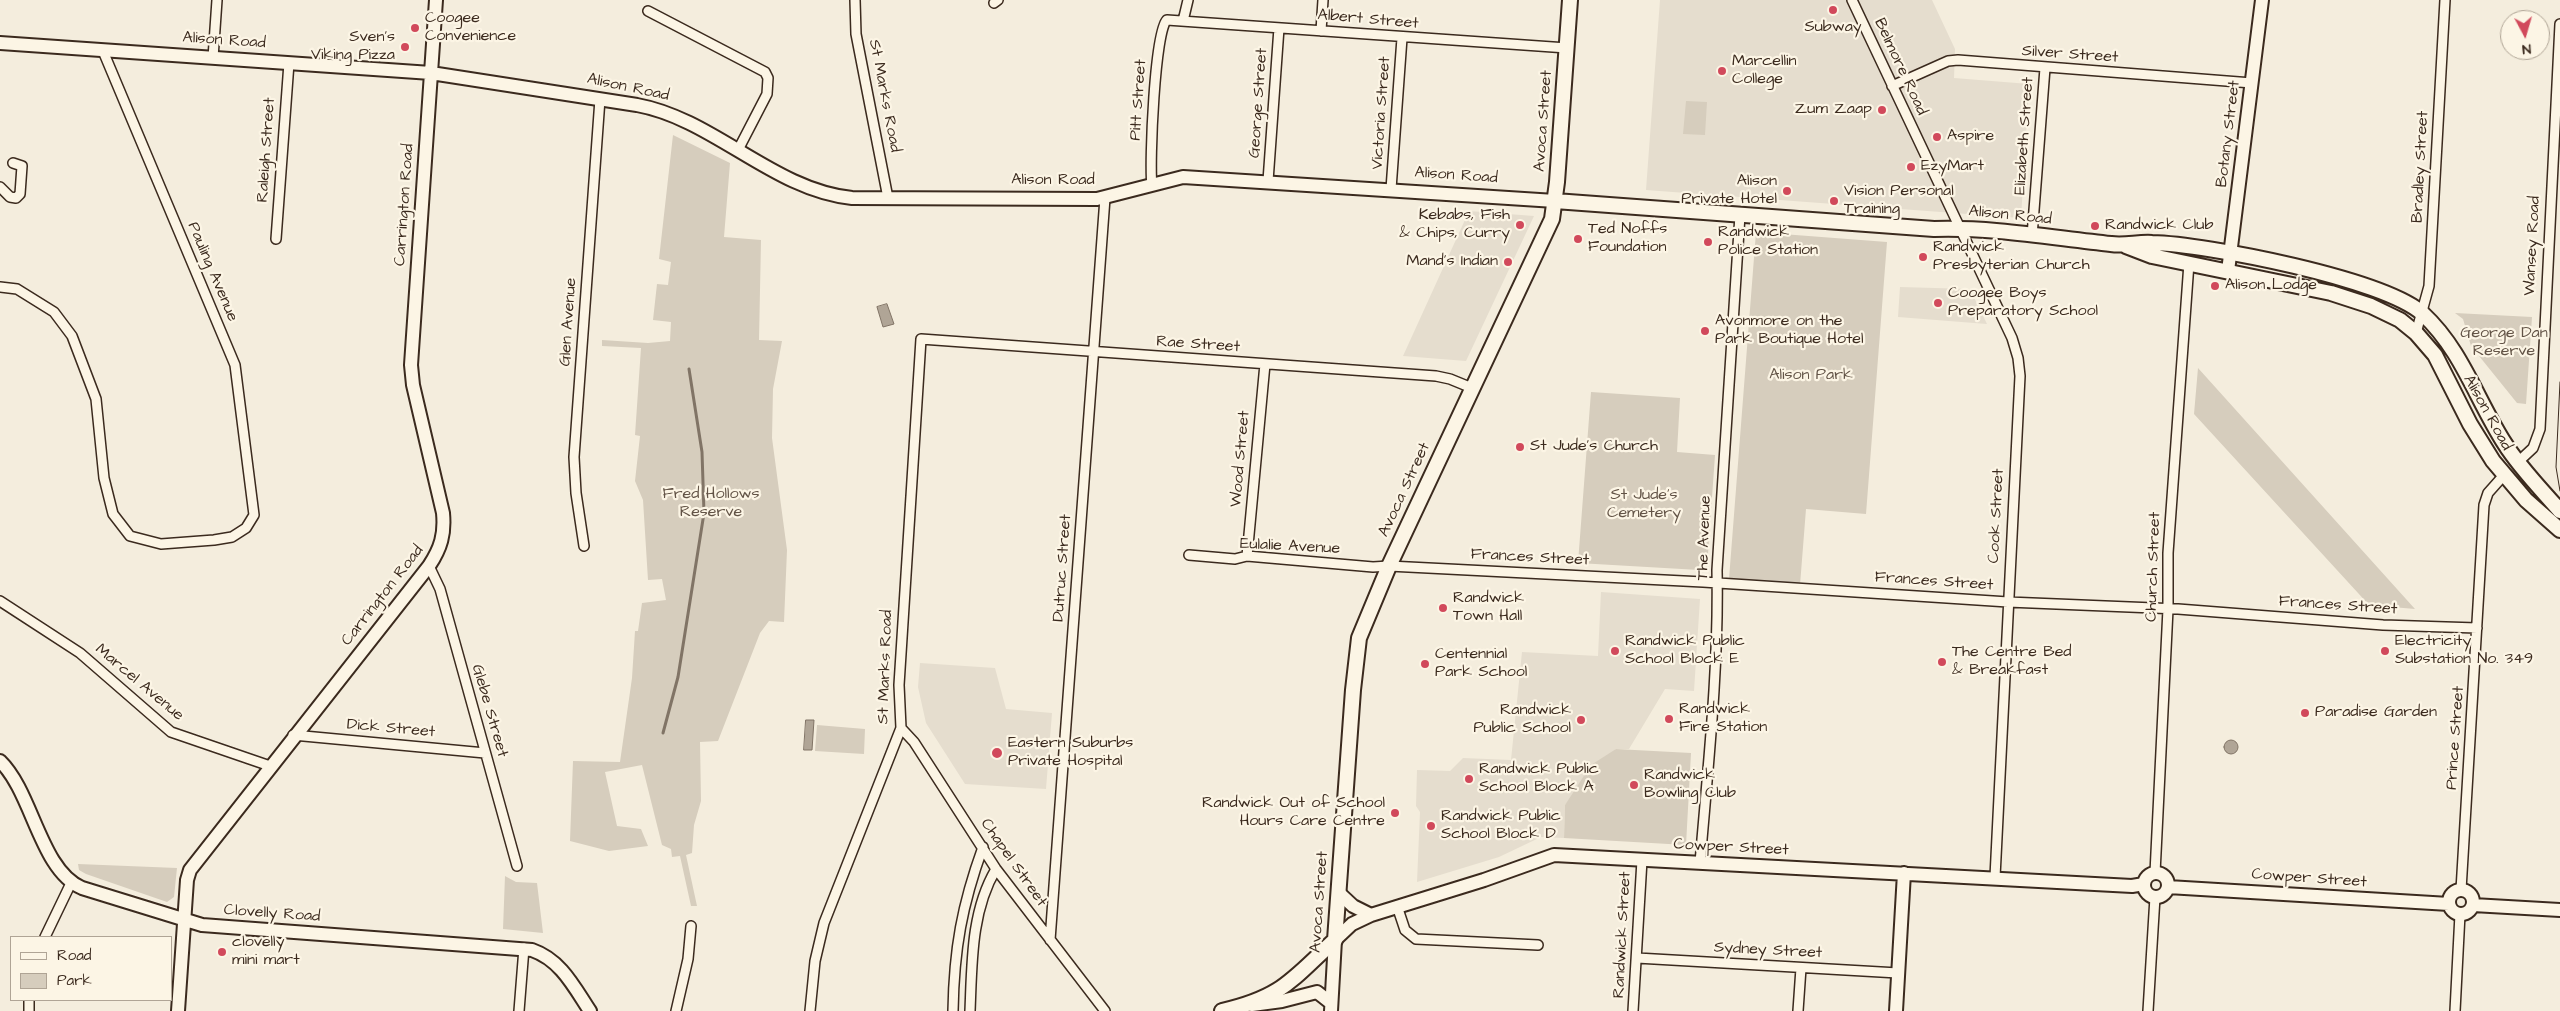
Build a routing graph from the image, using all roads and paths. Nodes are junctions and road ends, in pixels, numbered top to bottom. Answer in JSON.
{"nodes":[{"id":1,"x":217,"y":0,"type":"edge"},
{"id":2,"x":436,"y":0,"type":"edge"},
{"id":3,"x":855,"y":0,"type":"edge"},
{"id":4,"x":1188,"y":0,"type":"edge"},
{"id":5,"x":1322,"y":0,"type":"edge"},
{"id":6,"x":1570,"y":0,"type":"edge"},
{"id":7,"x":1852,"y":0,"type":"edge"},
{"id":8,"x":2262,"y":0,"type":"edge"},
{"id":9,"x":2445,"y":0,"type":"edge"},
{"id":10,"x":648,"y":11,"type":"dead end"},
{"id":11,"x":1166,"y":20,"type":"joint"},
{"id":12,"x":1183,"y":21,"type":"junction"},
{"id":13,"x":2560,"y":24,"type":"edge"},
{"id":14,"x":1279,"y":28,"type":"junction"},
{"id":15,"x":1320,"y":31,"type":"junction"},
{"id":16,"x":1402,"y":38,"type":"junction"},
{"id":17,"x":0,"y":43,"type":"edge"},
{"id":18,"x":1567,"y":48,"type":"junction"},
{"id":19,"x":103,"y":50,"type":"junction"},
{"id":20,"x":213,"y":58,"type":"junction"},
{"id":21,"x":289,"y":63,"type":"junction"},
{"id":22,"x":2045,"y":68,"type":"junction"},
{"id":23,"x":431,"y":73,"type":"junction"},
{"id":24,"x":2252,"y":82,"type":"junction"},
{"id":25,"x":1892,"y":86,"type":"junction"},
{"id":26,"x":600,"y":99,"type":"junction"},
{"id":27,"x":738,"y":150,"type":"junction"},
{"id":28,"x":13,"y":163,"type":"dead end"},
{"id":29,"x":1268,"y":181,"type":"junction"},
{"id":30,"x":1152,"y":185,"type":"junction"},
{"id":31,"x":0,"y":187,"type":"edge"},
{"id":32,"x":1391,"y":189,"type":"junction"},
{"id":33,"x":888,"y":198,"type":"junction"},
{"id":34,"x":1105,"y":198,"type":"junction"},
{"id":35,"x":1555,"y":201,"type":"junction"},
{"id":36,"x":1740,"y":215,"type":"junction"},
{"id":37,"x":1959,"y":229,"type":"junction"},
{"id":38,"x":2032,"y":236,"type":"junction"},
{"id":39,"x":276,"y":239,"type":"dead end"},
{"id":40,"x":2126,"y":246,"type":"junction"},
{"id":41,"x":2231,"y":254,"type":"junction"},
{"id":42,"x":2189,"y":263,"type":"junction"},
{"id":43,"x":2228,"y":271,"type":"junction"},
{"id":44,"x":0,"y":287,"type":"edge"},
{"id":45,"x":2422,"y":313,"type":"junction"},
{"id":46,"x":2416,"y":333,"type":"junction"},
{"id":47,"x":921,"y":340,"type":"joint"},
{"id":48,"x":1093,"y":352,"type":"junction"},
{"id":49,"x":1265,"y":364,"type":"junction"},
{"id":50,"x":1472,"y":388,"type":"junction"},
{"id":51,"x":2518,"y":462,"type":"junction"},
{"id":52,"x":2504,"y":475,"type":"junction"},
{"id":53,"x":2560,"y":511,"type":"edge"},
{"id":54,"x":2560,"y":530,"type":"edge"},
{"id":55,"x":584,"y":546,"type":"dead end"},
{"id":56,"x":1189,"y":555,"type":"dead end"},
{"id":57,"x":1247,"y":556,"type":"junction"},
{"id":58,"x":429,"y":566,"type":"junction"},
{"id":59,"x":1389,"y":566,"type":"junction"},
{"id":60,"x":1717,"y":583,"type":"junction"},
{"id":61,"x":0,"y":601,"type":"edge"},
{"id":62,"x":2008,"y":602,"type":"junction"},
{"id":63,"x":2168,"y":609,"type":"junction"},
{"id":64,"x":2477,"y":628,"type":"junction"},
{"id":65,"x":901,"y":728,"type":"junction"},
{"id":66,"x":294,"y":735,"type":"junction"},
{"id":67,"x":485,"y":753,"type":"junction"},
{"id":68,"x":0,"y":761,"type":"edge"},
{"id":69,"x":270,"y":766,"type":"junction"},
{"id":70,"x":983,"y":846,"type":"junction"},
{"id":71,"x":1642,"y":860,"type":"junction"},
{"id":72,"x":1700,"y":863,"type":"junction"},
{"id":73,"x":517,"y":866,"type":"dead end"},
{"id":74,"x":996,"y":868,"type":"junction"},
{"id":75,"x":1904,"y":873,"type":"junction"},
{"id":76,"x":2155,"y":873,"type":"junction"},
{"id":77,"x":1995,"y":877,"type":"junction"},
{"id":78,"x":71,"y":883,"type":"junction"},
{"id":79,"x":2144,"y":884,"type":"junction"},
{"id":80,"x":2168,"y":886,"type":"junction"},
{"id":81,"x":2461,"y":890,"type":"junction"},
{"id":82,"x":1338,"y":892,"type":"junction"},
{"id":83,"x":2155,"y":897,"type":"junction"},
{"id":84,"x":2449,"y":904,"type":"junction"},
{"id":85,"x":2473,"y":905,"type":"junction"},
{"id":86,"x":1397,"y":906,"type":"junction"},
{"id":87,"x":2560,"y":910,"type":"edge"},
{"id":88,"x":2460,"y":914,"type":"junction"},
{"id":89,"x":1371,"y":915,"type":"junction"},
{"id":90,"x":184,"y":920,"type":"junction"},
{"id":91,"x":691,"y":926,"type":"dead end"},
{"id":92,"x":45,"y":936,"type":"edge"},
{"id":93,"x":1050,"y":940,"type":"junction"},
{"id":94,"x":1335,"y":940,"type":"junction"},
{"id":95,"x":1538,"y":945,"type":"dead end"},
{"id":96,"x":524,"y":948,"type":"junction"},
{"id":97,"x":1637,"y":958,"type":"junction"},
{"id":98,"x":1801,"y":968,"type":"junction"},
{"id":99,"x":1898,"y":973,"type":"junction"},
{"id":100,"x":1240,"y":1007,"type":"junction"},
{"id":101,"x":1331,"y":1007,"type":"edge"},
{"id":102,"x":178,"y":1011,"type":"edge"},
{"id":103,"x":519,"y":1011,"type":"edge"},
{"id":104,"x":590,"y":1011,"type":"edge"},
{"id":105,"x":676,"y":1011,"type":"edge"},
{"id":106,"x":810,"y":1011,"type":"edge"},
{"id":107,"x":953,"y":1011,"type":"edge"},
{"id":108,"x":970,"y":1011,"type":"edge"},
{"id":109,"x":1105,"y":1011,"type":"edge"},
{"id":110,"x":1222,"y":1011,"type":"edge"},
{"id":111,"x":1634,"y":1011,"type":"edge"},
{"id":112,"x":1798,"y":1011,"type":"edge"},
{"id":113,"x":1896,"y":1011,"type":"edge"},
{"id":114,"x":2148,"y":1011,"type":"edge"},
{"id":115,"x":2455,"y":1011,"type":"edge"}],
"edges":[{"from":1,"to":20,"type":"street"},
{"from":2,"to":23,"type":"main road","name":"Carrington Road"},
{"from":3,"to":33,"type":"street","name":"St Marks Road"},
{"from":4,"to":12,"type":"street"},
{"from":5,"to":15,"type":"street"},
{"from":6,"to":18,"type":"main road","name":"Avoca Street"},
{"from":7,"to":25,"type":"street","name":"Belmore Road"},
{"from":8,"to":24,"type":"main road","name":"Botany Street"},
{"from":9,"to":45,"type":"street","name":"Bradley Street"},
{"from":10,"to":27,"type":"street"},
{"from":11,"to":12,"type":"street","name":"Albert Street"},
{"from":11,"to":30,"type":"street","name":"Pitt Street"},
{"from":12,"to":14,"type":"street","name":"Albert Street"},
{"from":13,"to":51,"type":"street","name":"Wansey Road"},
{"from":14,"to":15,"type":"street","name":"Albert Street"},
{"from":14,"to":29,"type":"street","name":"George Street"},
{"from":15,"to":16,"type":"street","name":"Albert Street"},
{"from":16,"to":18,"type":"street","name":"Albert Street"},
{"from":16,"to":32,"type":"street","name":"Victoria Street"},
{"from":17,"to":19,"type":"main road","name":"Alison Road"},
{"from":18,"to":35,"type":"main road","name":"Avoca Street"},
{"from":19,"to":20,"type":"main road","name":"Alison Road"},
{"from":19,"to":44,"type":"street","name":"Pauling Avenue"},
{"from":20,"to":21,"type":"main road","name":"Alison Road"},
{"from":21,"to":23,"type":"main road","name":"Alison Road"},
{"from":21,"to":39,"type":"street","name":"Raleigh Street"},
{"from":22,"to":24,"type":"street","name":"Silver Street"},
{"from":22,"to":25,"type":"street","name":"Silver Street"},
{"from":22,"to":38,"type":"street","name":"Elizabeth Street"},
{"from":23,"to":26,"type":"main road","name":"Alison Road"},
{"from":23,"to":58,"type":"main road","name":"Carrington Road"},
{"from":24,"to":41,"type":"main road","name":"Botany Street"},
{"from":25,"to":37,"type":"street","name":"Belmore Road"},
{"from":26,"to":27,"type":"main road","name":"Alison Road"},
{"from":26,"to":55,"type":"street","name":"Glen Avenue"},
{"from":27,"to":33,"type":"main road","name":"Alison Road"},
{"from":28,"to":31,"type":"street"},
{"from":29,"to":30,"type":"main road","name":"Alison Road"},
{"from":29,"to":32,"type":"main road","name":"Alison Road"},
{"from":30,"to":34,"type":"main road","name":"Alison Road"},
{"from":32,"to":35,"type":"main road","name":"Alison Road"},
{"from":33,"to":34,"type":"main road","name":"Alison Road"},
{"from":34,"to":48,"type":"street","name":"Dutruc Street"},
{"from":35,"to":36,"type":"main road","name":"Alison Road"},
{"from":35,"to":50,"type":"main road","name":"Avoca Street"},
{"from":36,"to":37,"type":"main road","name":"Alison Road"},
{"from":36,"to":60,"type":"street","name":"The Avenue"},
{"from":37,"to":38,"type":"main road","name":"Alison Road"},
{"from":37,"to":62,"type":"street","name":"Cook Street"},
{"from":38,"to":40,"type":"main road","name":"Alison Road"},
{"from":40,"to":41,"type":"main road","name":"Alison Road"},
{"from":40,"to":42,"type":"main road","name":"Alison Road"},
{"from":41,"to":43,"type":"main road","name":"Botany Street"},
{"from":41,"to":45,"type":"main road","name":"Alison Road"},
{"from":42,"to":43,"type":"main road","name":"Alison Road"},
{"from":42,"to":63,"type":"street","name":"Church Street"},
{"from":43,"to":46,"type":"main road","name":"Alison Road"},
{"from":45,"to":46,"type":"street","name":"Bradley Street"},
{"from":45,"to":51,"type":"main road","name":"Alison Road"},
{"from":46,"to":52,"type":"main road","name":"Alison Road"},
{"from":47,"to":48,"type":"street","name":"Rae Street"},
{"from":47,"to":65,"type":"street","name":"St Marks Road"},
{"from":48,"to":49,"type":"street","name":"Rae Street"},
{"from":48,"to":93,"type":"street","name":"Dutruc Street"},
{"from":49,"to":50,"type":"street","name":"Rae Street"},
{"from":49,"to":57,"type":"street","name":"Wood Street"},
{"from":50,"to":59,"type":"main road","name":"Avoca Street"},
{"from":51,"to":52,"type":"main road"},
{"from":51,"to":53,"type":"main road","name":"Alison Road"},
{"from":52,"to":54,"type":"main road","name":"Alison Road"},
{"from":52,"to":64,"type":"street","name":"Prince Street"},
{"from":56,"to":57,"type":"street","name":"Eulalie Avenue"},
{"from":57,"to":59,"type":"street","name":"Eulalie Avenue"},
{"from":58,"to":66,"type":"main road","name":"Carrington Road"},
{"from":58,"to":67,"type":"street","name":"Glebe Street"},
{"from":59,"to":60,"type":"street","name":"Frances Street"},
{"from":59,"to":82,"type":"main road","name":"Avoca Street"},
{"from":60,"to":62,"type":"street","name":"Frances Street"},
{"from":60,"to":72,"type":"street","name":"The Avenue"},
{"from":61,"to":69,"type":"street","name":"Marcel Avenue"},
{"from":62,"to":63,"type":"street","name":"Frances Street"},
{"from":62,"to":77,"type":"street","name":"Cook Street"},
{"from":63,"to":64,"type":"street","name":"Frances Street"},
{"from":63,"to":76,"type":"street","name":"Church Street"},
{"from":64,"to":81,"type":"street","name":"Prince Street"},
{"from":65,"to":70,"type":"street","name":"Chapel Street"},
{"from":65,"to":106,"type":"street","name":"St Marks Road"},
{"from":66,"to":67,"type":"street","name":"Dick Street"},
{"from":66,"to":69,"type":"main road","name":"Carrington Road"},
{"from":67,"to":73,"type":"street","name":"Glebe Street"},
{"from":68,"to":78,"type":"main road"},
{"from":69,"to":90,"type":"main road","name":"Carrington Road"},
{"from":70,"to":74,"type":"street","name":"Chapel Street"},
{"from":70,"to":107,"type":"street"},
{"from":71,"to":72,"type":"main road","name":"Cowper Street"},
{"from":71,"to":86,"type":"main road","name":"Cowper Street"},
{"from":71,"to":97,"type":"street","name":"Randwick Street"},
{"from":72,"to":75,"type":"main road","name":"Cowper Street"},
{"from":74,"to":93,"type":"street","name":"Chapel Street"},
{"from":74,"to":108,"type":"street"},
{"from":75,"to":77,"type":"main road","name":"Cowper Street"},
{"from":75,"to":99,"type":"main road"},
{"from":76,"to":79,"type":"main road"},
{"from":76,"to":80,"type":"main road"},
{"from":77,"to":79,"type":"main road","name":"Cowper Street"},
{"from":78,"to":90,"type":"main road","name":"Clovelly Road"},
{"from":78,"to":92,"type":"street"},
{"from":79,"to":83,"type":"main road"},
{"from":80,"to":83,"type":"main road"},
{"from":80,"to":84,"type":"main road","name":"Cowper Street"},
{"from":81,"to":84,"type":"main road"},
{"from":81,"to":85,"type":"main road"},
{"from":82,"to":89,"type":"main road"},
{"from":82,"to":94,"type":"main road","name":"Avoca Street"},
{"from":83,"to":114,"type":"street"},
{"from":84,"to":88,"type":"main road"},
{"from":85,"to":87,"type":"main road"},
{"from":85,"to":88,"type":"main road"},
{"from":86,"to":89,"type":"main road","name":"Cowper Street"},
{"from":86,"to":95,"type":"street"},
{"from":88,"to":115,"type":"street"},
{"from":89,"to":94,"type":"main road","name":"Cowper Street"},
{"from":90,"to":96,"type":"main road","name":"Clovelly Road"},
{"from":90,"to":102,"type":"main road","name":"Carrington Road"},
{"from":91,"to":105,"type":"street"},
{"from":93,"to":109,"type":"street","name":"Chapel Street"},
{"from":94,"to":100,"type":"main road"},
{"from":94,"to":101,"type":"main road","name":"Avoca Street"},
{"from":96,"to":103,"type":"street"},
{"from":96,"to":104,"type":"main road","name":"Clovelly Road"},
{"from":97,"to":98,"type":"street","name":"Sydney Street"},
{"from":97,"to":111,"type":"street","name":"Randwick Street"},
{"from":98,"to":99,"type":"street","name":"Sydney Street"},
{"from":98,"to":112,"type":"street"},
{"from":99,"to":113,"type":"main road"},
{"from":100,"to":101,"type":"main road"},
{"from":100,"to":110,"type":"main road"}]}
